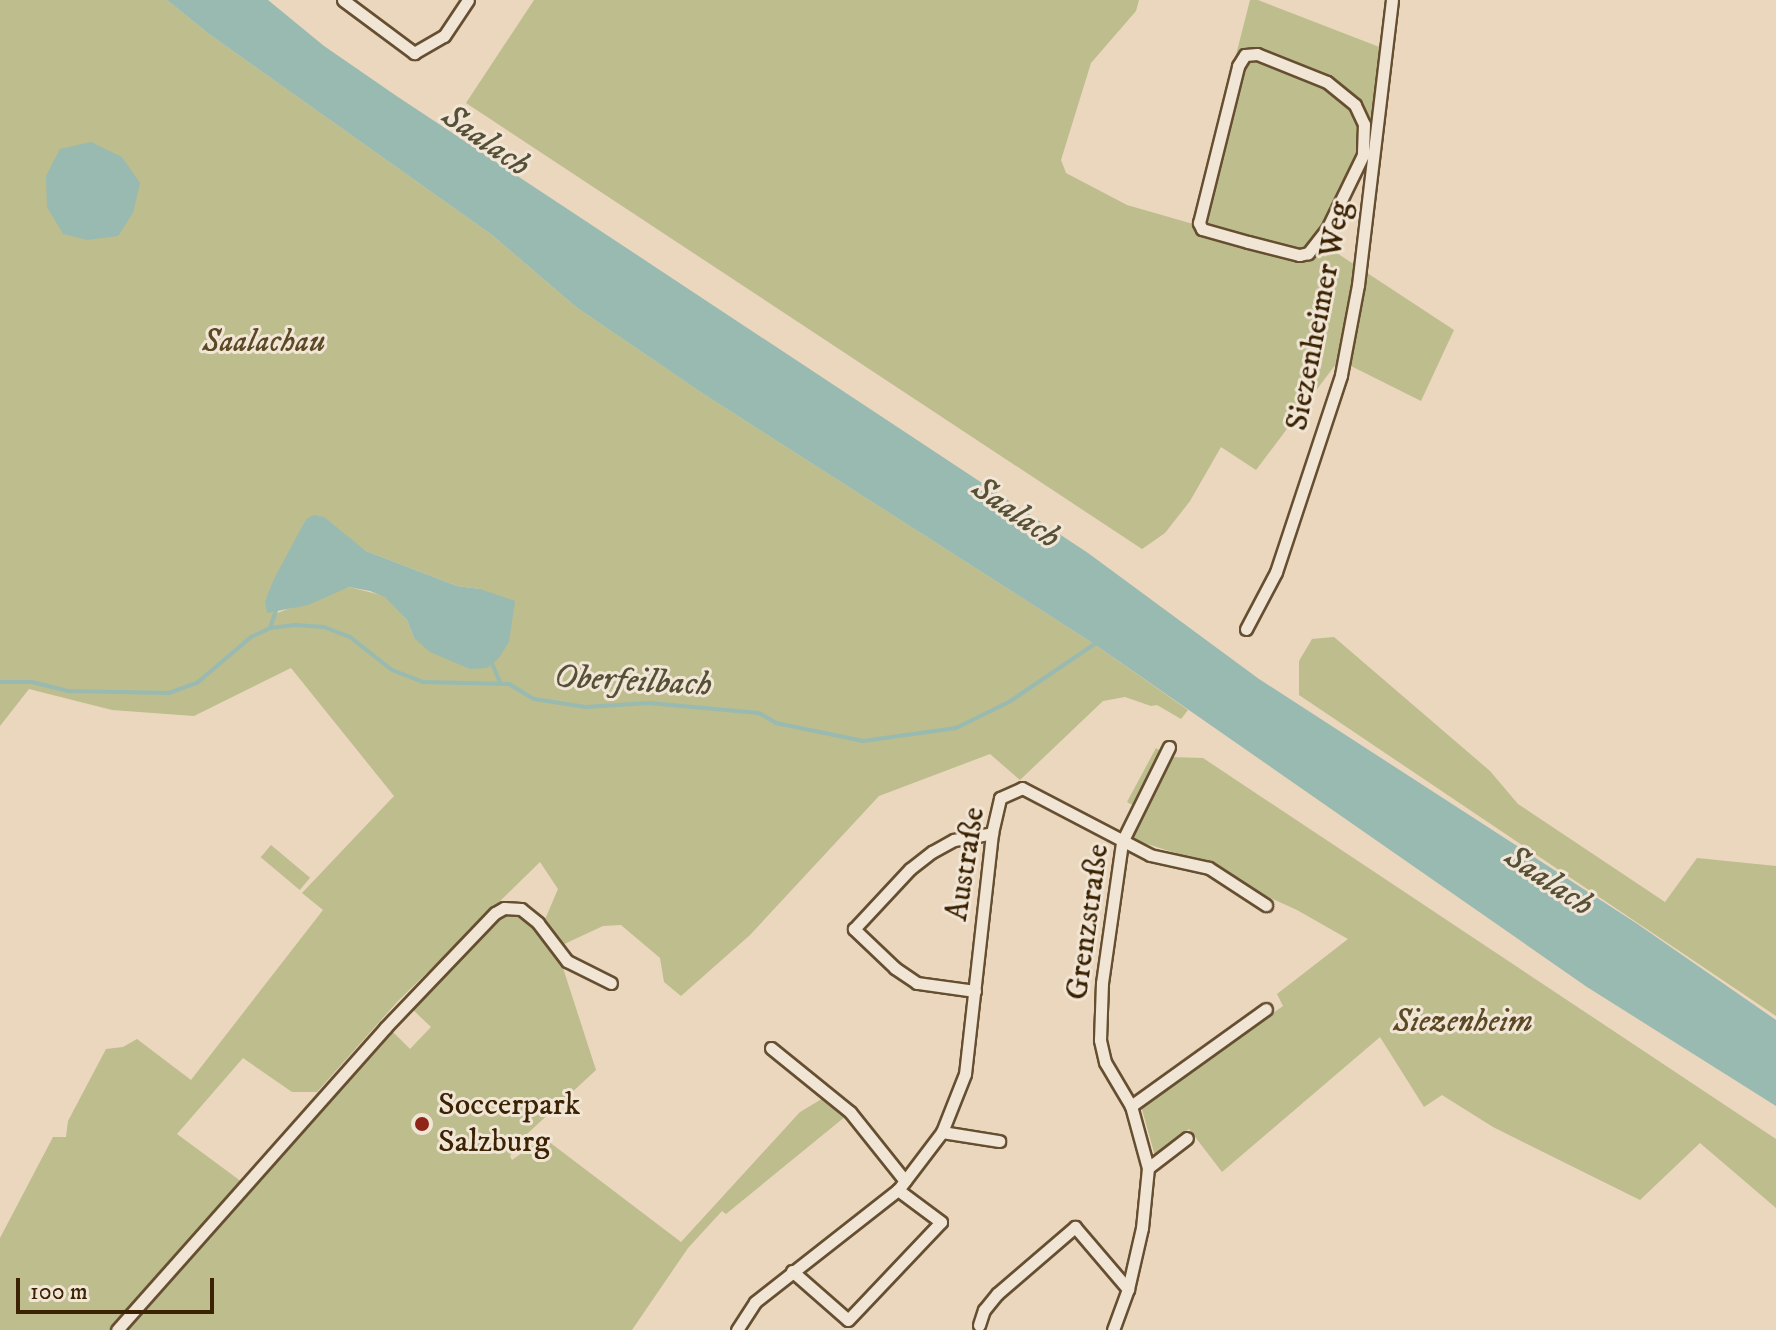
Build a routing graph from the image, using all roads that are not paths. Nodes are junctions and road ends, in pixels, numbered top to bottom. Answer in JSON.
{"nodes":[{"id":1,"x":343,"y":0,"type":"edge"},
{"id":2,"x":468,"y":0,"type":"edge"},
{"id":3,"x":1392,"y":0,"type":"edge"},
{"id":4,"x":1382,"y":98,"type":"junction"},
{"id":5,"x":1355,"y":105,"type":"junction"},
{"id":6,"x":1246,"y":629,"type":"dead end"},
{"id":7,"x":1169,"y":747,"type":"dead end"},
{"id":8,"x":992,"y":833,"type":"junction"},
{"id":9,"x":1122,"y":842,"type":"junction"},
{"id":10,"x":1266,"y":905,"type":"dead end"},
{"id":11,"x":611,"y":983,"type":"dead end"},
{"id":12,"x":975,"y":991,"type":"junction"},
{"id":13,"x":1266,"y":1009,"type":"dead end"},
{"id":14,"x":771,"y":1048,"type":"dead end"},
{"id":15,"x":1131,"y":1106,"type":"junction"},
{"id":16,"x":942,"y":1132,"type":"junction"},
{"id":17,"x":1187,"y":1138,"type":"dead end"},
{"id":18,"x":999,"y":1141,"type":"dead end"},
{"id":19,"x":1148,"y":1168,"type":"junction"},
{"id":20,"x":902,"y":1186,"type":"junction"},
{"id":21,"x":792,"y":1271,"type":"junction"},
{"id":22,"x":1128,"y":1289,"type":"junction"},
{"id":23,"x":979,"y":1325,"type":"dead end"},
{"id":24,"x":117,"y":1330,"type":"edge"},
{"id":25,"x":737,"y":1330,"type":"edge"},
{"id":26,"x":1113,"y":1330,"type":"edge"}],
"edges":[{"from":1,"to":2,"type":"street"},
{"from":3,"to":4,"type":"street","name":"Siezenheimer Weg"},
{"from":4,"to":5,"type":"street"},
{"from":4,"to":6,"type":"street","name":"Siezenheimer Weg"},
{"from":5,"to":5,"type":"street"},
{"from":7,"to":9,"type":"street","name":"Grenzstraße"},
{"from":8,"to":9,"type":"street","name":"Austraße"},
{"from":8,"to":12,"type":"street","name":"Austraße"},
{"from":8,"to":12,"type":"street"},
{"from":9,"to":10,"type":"street","name":"Austraße"},
{"from":9,"to":15,"type":"street","name":"Grenzstraße"},
{"from":11,"to":24,"type":"street"},
{"from":12,"to":16,"type":"street","name":"Austraße"},
{"from":13,"to":15,"type":"street"},
{"from":14,"to":20,"type":"street"},
{"from":15,"to":19,"type":"street","name":"Grenzstraße"},
{"from":16,"to":18,"type":"street"},
{"from":16,"to":20,"type":"street","name":"Austraße"},
{"from":17,"to":19,"type":"street"},
{"from":19,"to":22,"type":"street","name":"Grenzstraße"},
{"from":20,"to":21,"type":"street","name":"Austraße"},
{"from":20,"to":21,"type":"street"},
{"from":21,"to":25,"type":"street","name":"Austraße"},
{"from":22,"to":23,"type":"street"},
{"from":22,"to":26,"type":"street","name":"Grenzstraße"}]}
